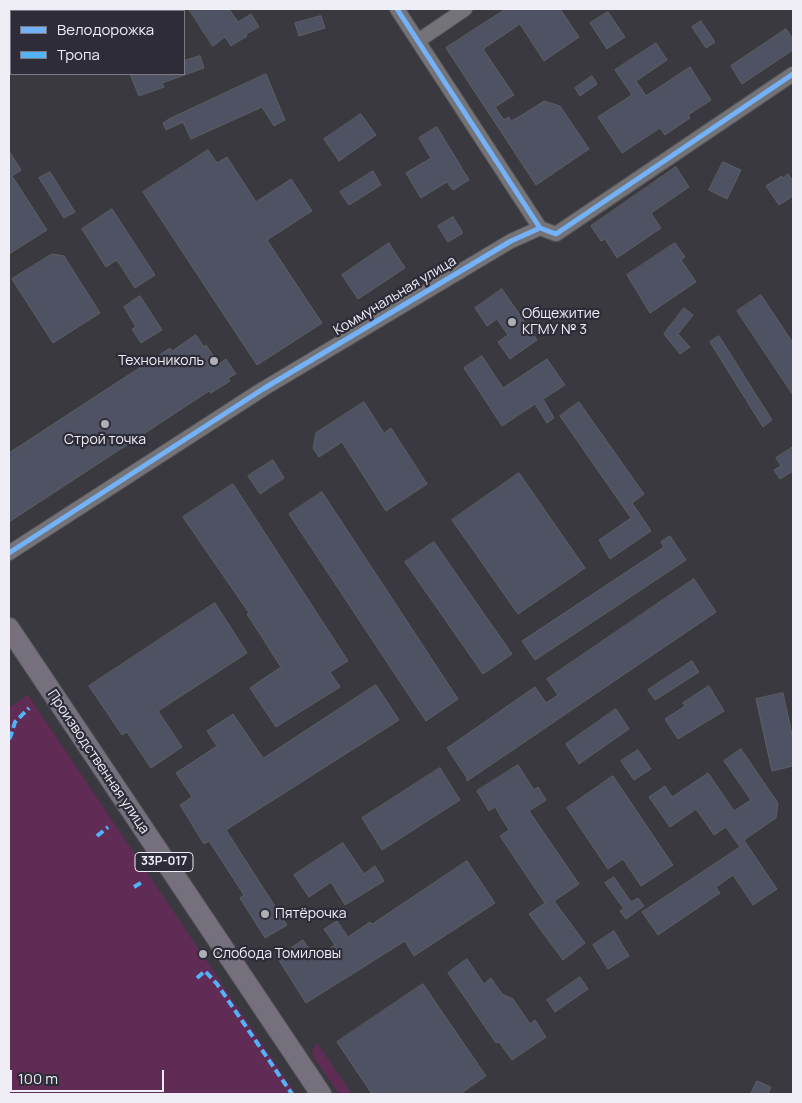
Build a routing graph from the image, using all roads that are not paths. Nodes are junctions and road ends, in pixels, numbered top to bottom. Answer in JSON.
{"nodes":[{"id":1,"x":397,"y":9,"type":"edge"},
{"id":2,"x":465,"y":9,"type":"edge"},
{"id":3,"x":418,"y":41,"type":"junction"},
{"id":4,"x":793,"y":74,"type":"edge"},
{"id":5,"x":540,"y":228,"type":"junction"},
{"id":6,"x":9,"y":553,"type":"edge"},
{"id":7,"x":9,"y":628,"type":"edge"},
{"id":8,"x":9,"y":653,"type":"edge"},
{"id":9,"x":307,"y":1094,"type":"edge"},
{"id":10,"x":321,"y":1094,"type":"edge"}],
"edges":[{"from":1,"to":3,"type":"street"},
{"from":2,"to":3,"type":"street"},
{"from":3,"to":5,"type":"street"},
{"from":4,"to":5,"type":"street","name":"Коммунальная улица"},
{"from":5,"to":6,"type":"street","name":"Коммунальная улица"},
{"from":7,"to":10,"type":"highway","name":"Производственная улица","number":"33Р-017"},
{"from":8,"to":9,"type":"highway","name":"Производственная улица","number":"33Р-017"}]}
